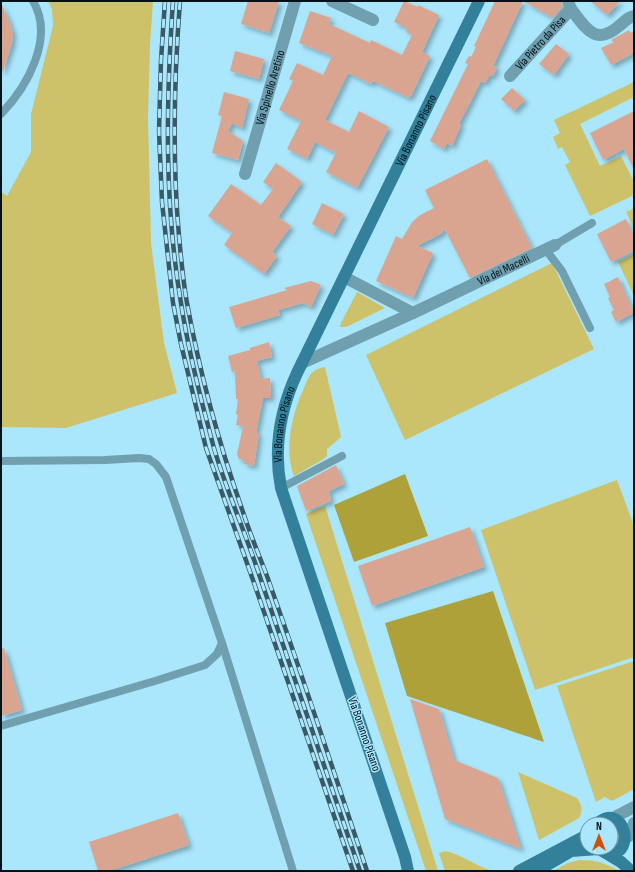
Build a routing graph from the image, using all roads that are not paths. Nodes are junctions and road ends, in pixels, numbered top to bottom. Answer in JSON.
{"nodes":[{"id":1,"x":33,"y":1,"type":"edge"},
{"id":2,"x":295,"y":1,"type":"edge"},
{"id":3,"x":332,"y":1,"type":"edge"},
{"id":4,"x":479,"y":1,"type":"edge"},
{"id":5,"x":569,"y":5,"type":"edge"},
{"id":6,"x":634,"y":16,"type":"edge"},
{"id":7,"x":373,"y":20,"type":"dead end"},
{"id":8,"x":510,"y":76,"type":"dead end"},
{"id":9,"x":1,"y":114,"type":"edge"},
{"id":10,"x":245,"y":174,"type":"dead end"},
{"id":11,"x":592,"y":223,"type":"dead end"},
{"id":12,"x":550,"y":247,"type":"junction"},
{"id":13,"x":344,"y":277,"type":"junction"},
{"id":14,"x":413,"y":313,"type":"junction"},
{"id":15,"x":590,"y":328,"type":"dead end"},
{"id":16,"x":302,"y":362,"type":"junction"},
{"id":17,"x":342,"y":456,"type":"dead end"},
{"id":18,"x":1,"y":461,"type":"edge"},
{"id":19,"x":281,"y":488,"type":"junction"},
{"id":20,"x":222,"y":642,"type":"junction"},
{"id":21,"x":1,"y":726,"type":"edge"},
{"id":22,"x":634,"y":807,"type":"edge"},
{"id":23,"x":617,"y":816,"type":"edge"},
{"id":24,"x":619,"y":820,"type":"edge"},
{"id":25,"x":634,"y":823,"type":"edge"},
{"id":26,"x":629,"y":836,"type":"junction"},
{"id":27,"x":579,"y":839,"type":"edge"},
{"id":28,"x":579,"y":851,"type":"edge"},
{"id":29,"x":619,"y":851,"type":"edge"},
{"id":30,"x":611,"y":856,"type":"edge"},
{"id":31,"x":405,"y":857,"type":"junction"},
{"id":32,"x":293,"y":871,"type":"edge"},
{"id":33,"x":408,"y":871,"type":"edge"},
{"id":34,"x":413,"y":871,"type":"edge"},
{"id":35,"x":519,"y":871,"type":"edge"},
{"id":36,"x":537,"y":871,"type":"edge"},
{"id":37,"x":631,"y":871,"type":"edge"}],
"edges":[{"from":1,"to":9,"type":"lane"},
{"from":2,"to":10,"type":"street","name":"Via Spinello Aretino"},
{"from":3,"to":7,"type":"street"},
{"from":4,"to":13,"type":"main road","name":"Via Bonanno Pisano"},
{"from":5,"to":6,"type":"street","name":"Via Pietro da Pisa"},
{"from":5,"to":8,"type":"street","name":"Via Pietro da Pisa"},
{"from":11,"to":12,"type":"lane","name":"Via dei Macelli"},
{"from":12,"to":14,"type":"street","name":"Via dei Macelli"},
{"from":12,"to":15,"type":"lane"},
{"from":13,"to":14,"type":"street"},
{"from":13,"to":16,"type":"main road","name":"Via Bonanno Pisano"},
{"from":14,"to":16,"type":"street","name":"Via dei Macelli"},
{"from":16,"to":19,"type":"main road","name":"Via Bonanno Pisano"},
{"from":17,"to":19,"type":"lane"},
{"from":18,"to":20,"type":"lane"},
{"from":19,"to":31,"type":"main road","name":"Via Bonanno Pisano"},
{"from":20,"to":21,"type":"lane"},
{"from":20,"to":32,"type":"lane"},
{"from":22,"to":23,"type":"street"},
{"from":24,"to":26,"type":"main road"},
{"from":25,"to":26,"type":"street"},
{"from":26,"to":29,"type":"main road"},
{"from":27,"to":35,"type":"main road"},
{"from":28,"to":36,"type":"main road"},
{"from":30,"to":37,"type":"main road"},
{"from":31,"to":33,"type":"main road","name":"Via Bonanno Pisano"},
{"from":31,"to":34,"type":"main road"}]}
